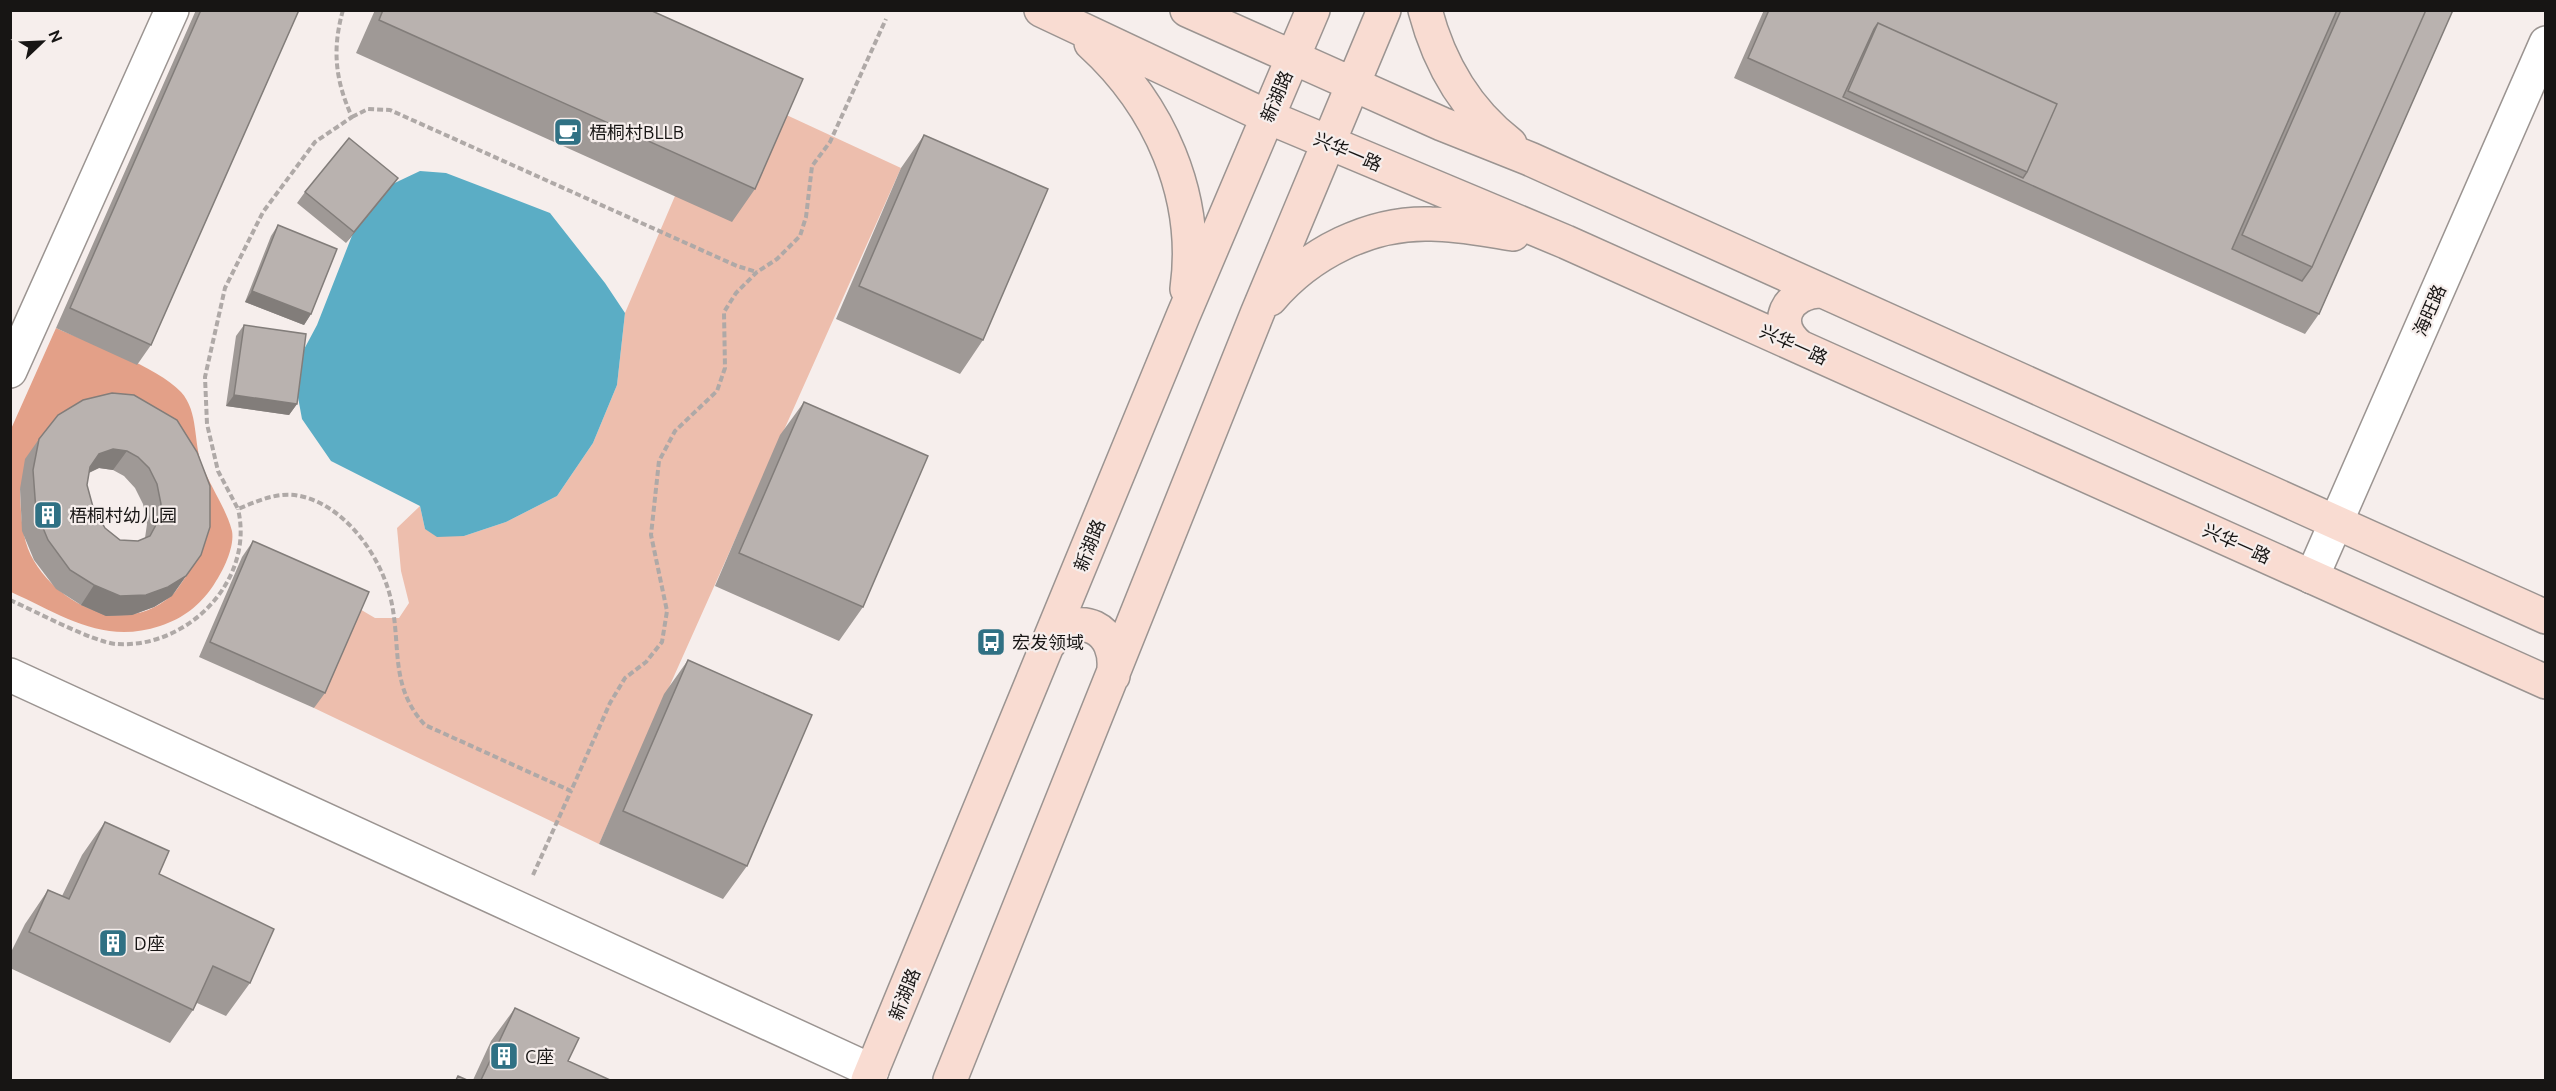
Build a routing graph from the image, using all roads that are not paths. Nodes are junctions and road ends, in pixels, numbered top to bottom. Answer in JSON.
{"nodes":[{"id":1,"x":172,"y":10,"type":"edge"},
{"id":2,"x":1187,"y":10,"type":"edge"},
{"id":3,"x":1313,"y":10,"type":"edge"},
{"id":4,"x":1384,"y":10,"type":"edge"},
{"id":5,"x":1425,"y":10,"type":"edge"},
{"id":6,"x":1049,"y":14,"type":"edge"},
{"id":7,"x":2546,"y":43,"type":"edge"},
{"id":8,"x":1293,"y":57,"type":"junction"},
{"id":9,"x":1353,"y":84,"type":"junction"},
{"id":10,"x":1268,"y":117,"type":"junction"},
{"id":11,"x":1330,"y":144,"type":"junction"},
{"id":12,"x":1530,"y":159,"type":"junction"},
{"id":13,"x":1566,"y":242,"type":"junction"},
{"id":14,"x":1822,"y":291,"type":"junction"},
{"id":15,"x":1257,"y":314,"type":"junction"},
{"id":16,"x":1183,"y":316,"type":"junction"},
{"id":17,"x":1800,"y":347,"type":"junction"},
{"id":18,"x":10,"y":371,"type":"edge"},
{"id":19,"x":2336,"y":523,"type":"junction"},
{"id":20,"x":2313,"y":577,"type":"junction"},
{"id":21,"x":2546,"y":617,"type":"edge"},
{"id":22,"x":1047,"y":646,"type":"junction"},
{"id":23,"x":10,"y":675,"type":"edge"},
{"id":24,"x":1113,"y":676,"type":"junction"},
{"id":25,"x":2546,"y":682,"type":"edge"},
{"id":26,"x":870,"y":1076,"type":"edge"},
{"id":27,"x":950,"y":1080,"type":"edge"}],
"edges":[{"from":1,"to":18,"type":"street"},
{"from":2,"to":8,"type":"main road"},
{"from":3,"to":8,"type":"main road","name":"新湖路"},
{"from":4,"to":9,"type":"main road"},
{"from":5,"to":12,"type":"main road"},
{"from":6,"to":10,"type":"main road","name":"兴华一路"},
{"from":6,"to":16,"type":"main road"},
{"from":7,"to":19,"type":"street","name":"海旺路"},
{"from":8,"to":9,"type":"main road"},
{"from":8,"to":10,"type":"main road","name":"新湖路"},
{"from":9,"to":11,"type":"main road"},
{"from":9,"to":12,"type":"main road"},
{"from":10,"to":11,"type":"main road","name":"兴华一路"},
{"from":10,"to":16,"type":"main road","name":"新湖路"},
{"from":11,"to":13,"type":"main road","name":"兴华一路"},
{"from":11,"to":15,"type":"main road"},
{"from":12,"to":14,"type":"main road"},
{"from":13,"to":15,"type":"main road"},
{"from":13,"to":17,"type":"main road","name":"兴华一路"},
{"from":14,"to":17,"type":"main road"},
{"from":14,"to":19,"type":"main road"},
{"from":15,"to":24,"type":"main road"},
{"from":16,"to":22,"type":"main road","name":"新湖路"},
{"from":17,"to":20,"type":"main road","name":"兴华一路"},
{"from":19,"to":20,"type":"street","name":"海旺路"},
{"from":19,"to":21,"type":"main road"},
{"from":20,"to":25,"type":"main road","name":"兴华一路"},
{"from":22,"to":24,"type":"main road"},
{"from":22,"to":26,"type":"main road","name":"新湖路"},
{"from":23,"to":26,"type":"street"},
{"from":24,"to":27,"type":"main road"}]}
